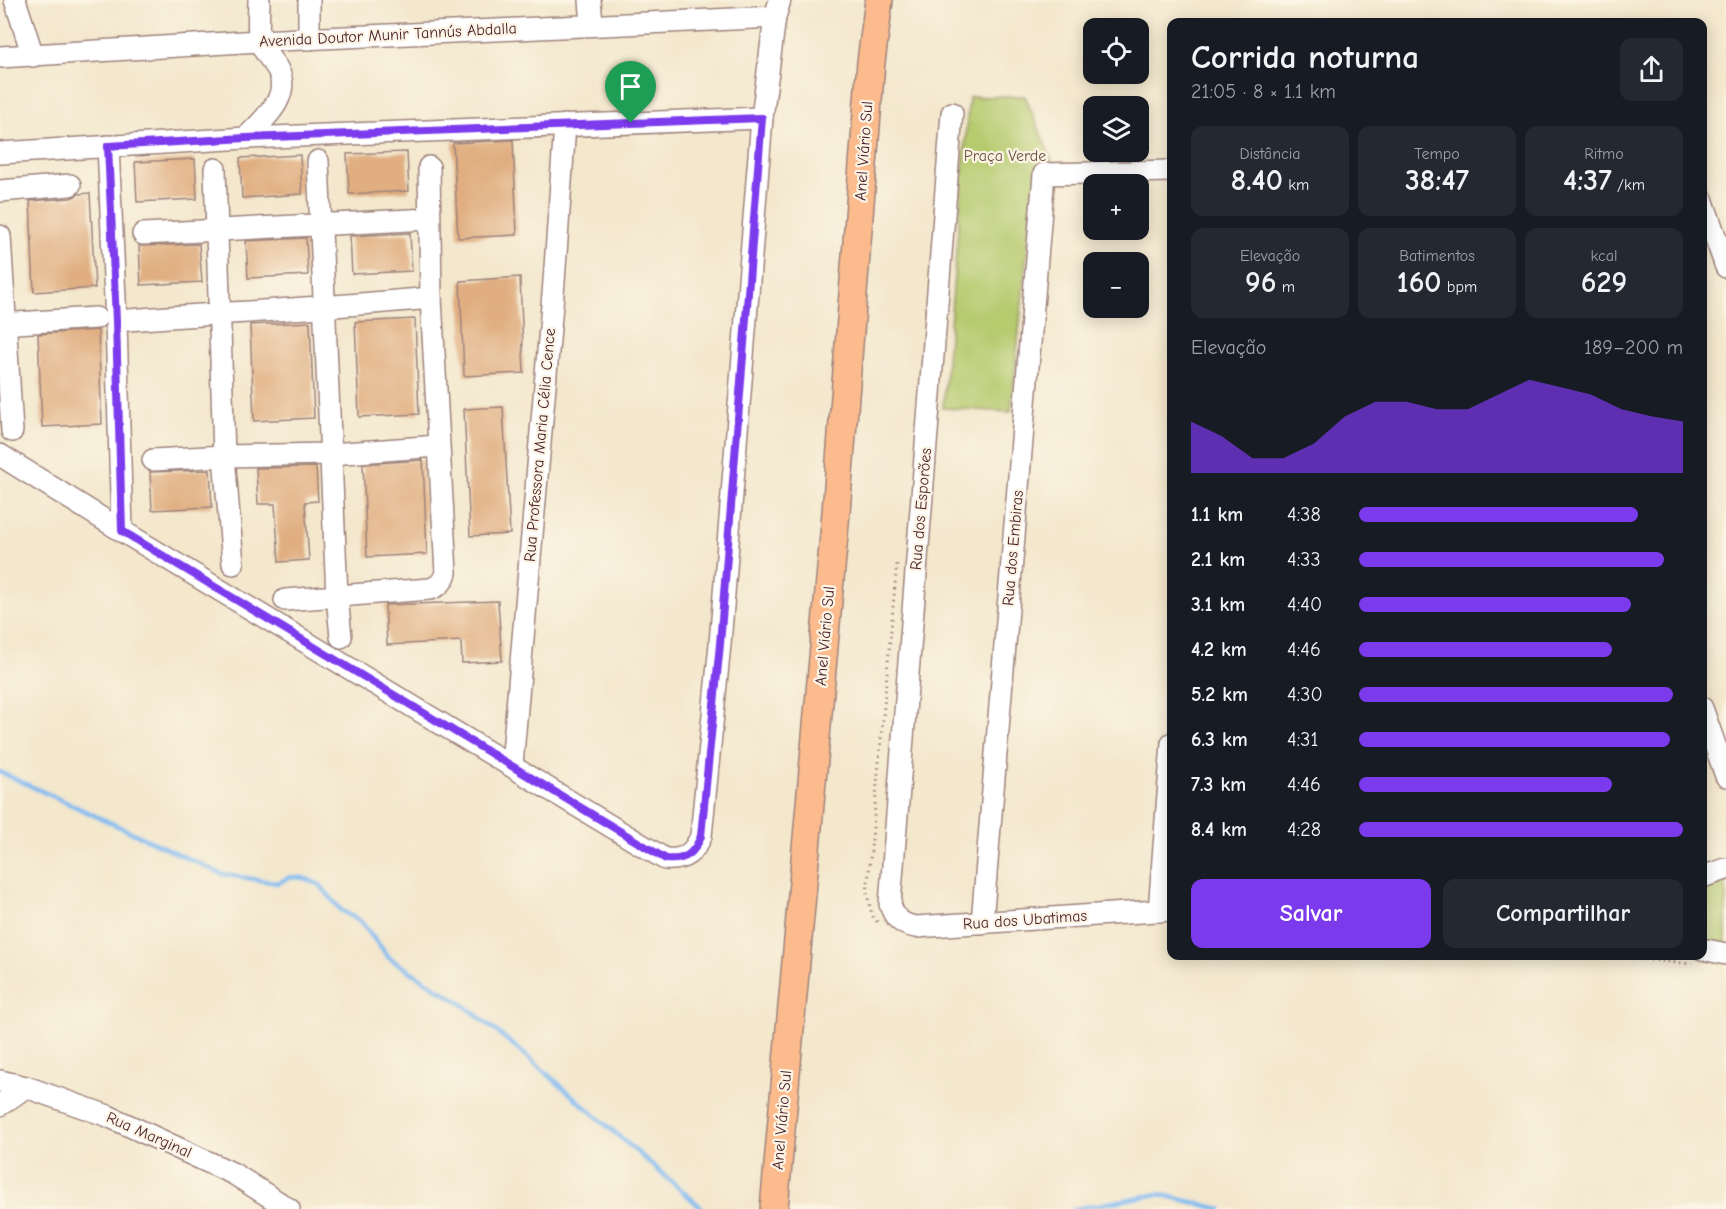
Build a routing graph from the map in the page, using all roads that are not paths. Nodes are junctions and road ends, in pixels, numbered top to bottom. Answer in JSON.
{"nodes":[{"id":1,"x":15,"y":0,"type":"edge"},
{"id":2,"x":259,"y":0,"type":"edge"},
{"id":3,"x":309,"y":0,"type":"edge"},
{"id":4,"x":591,"y":0,"type":"edge"},
{"id":5,"x":865,"y":0,"type":"edge"},
{"id":6,"x":879,"y":0,"type":"edge"},
{"id":7,"x":778,"y":8,"type":"edge"},
{"id":8,"x":592,"y":24,"type":"junction"},
{"id":9,"x":309,"y":39,"type":"junction"},
{"id":10,"x":259,"y":41,"type":"junction"},
{"id":11,"x":33,"y":56,"type":"junction"},
{"id":12,"x":0,"y":57,"type":"edge"},
{"id":13,"x":871,"y":62,"type":"junction"},
{"id":14,"x":952,"y":113,"type":"dead end"},
{"id":15,"x":762,"y":118,"type":"junction"},
{"id":16,"x":566,"y":125,"type":"junction"},
{"id":17,"x":246,"y":138,"type":"junction"},
{"id":18,"x":108,"y":146,"type":"junction"},
{"id":19,"x":0,"y":153,"type":"edge"},
{"id":20,"x":318,"y":161,"type":"dead end"},
{"id":21,"x":429,"y":167,"type":"dead end"},
{"id":22,"x":215,"y":169,"type":"dead end"},
{"id":23,"x":1167,"y":171,"type":"edge"},
{"id":24,"x":70,"y":185,"type":"dead end"},
{"id":25,"x":0,"y":191,"type":"edge"},
{"id":26,"x":1707,"y":213,"type":"edge"},
{"id":27,"x":429,"y":219,"type":"junction"},
{"id":28,"x":321,"y":225,"type":"junction"},
{"id":29,"x":216,"y":231,"type":"junction"},
{"id":30,"x":143,"y":234,"type":"dead end"},
{"id":31,"x":0,"y":236,"type":"edge"},
{"id":32,"x":1726,"y":267,"type":"edge"},
{"id":33,"x":431,"y":298,"type":"junction"},
{"id":34,"x":324,"y":308,"type":"junction"},
{"id":35,"x":219,"y":313,"type":"junction"},
{"id":36,"x":106,"y":320,"type":"junction"},
{"id":37,"x":2,"y":324,"type":"edge"},
{"id":38,"x":12,"y":431,"type":"dead end"},
{"id":39,"x":438,"y":446,"type":"junction"},
{"id":40,"x":330,"y":454,"type":"junction"},
{"id":41,"x":0,"y":455,"type":"edge"},
{"id":42,"x":224,"y":456,"type":"junction"},
{"id":43,"x":153,"y":460,"type":"dead end"},
{"id":44,"x":122,"y":531,"type":"junction"},
{"id":45,"x":233,"y":564,"type":"dead end"},
{"id":46,"x":337,"y":596,"type":"junction"},
{"id":47,"x":285,"y":600,"type":"dead end"},
{"id":48,"x":341,"y":637,"type":"dead end"},
{"id":49,"x":1707,"y":722,"type":"edge"},
{"id":50,"x":512,"y":765,"type":"junction"},
{"id":51,"x":1726,"y":776,"type":"edge"},
{"id":52,"x":1167,"y":863,"type":"edge"},
{"id":53,"x":1726,"y":869,"type":"edge"},
{"id":54,"x":1707,"y":875,"type":"edge"},
{"id":55,"x":890,"y":904,"type":"joint"},
{"id":56,"x":1165,"y":911,"type":"edge"},
{"id":57,"x":982,"y":923,"type":"junction"},
{"id":58,"x":1726,"y":954,"type":"edge"},
{"id":59,"x":1707,"y":955,"type":"edge"},
{"id":60,"x":0,"y":1081,"type":"edge"},
{"id":61,"x":26,"y":1087,"type":"junction"},
{"id":62,"x":0,"y":1105,"type":"edge"},
{"id":63,"x":289,"y":1209,"type":"edge"},
{"id":64,"x":774,"y":1209,"type":"edge"}],
"edges":[{"from":1,"to":11,"type":"street"},
{"from":2,"to":10,"type":"street"},
{"from":3,"to":9,"type":"street"},
{"from":4,"to":8,"type":"street"},
{"from":5,"to":13,"type":"main road","name":"Anel Viário Sul"},
{"from":6,"to":13,"type":"main road","name":"Anel Viário Sul"},
{"from":7,"to":8,"type":"street","name":"Avenida Doutor Munir Tannús Abdalla"},
{"from":7,"to":15,"type":"street"},
{"from":8,"to":9,"type":"street","name":"Avenida Doutor Munir Tannús Abdalla"},
{"from":9,"to":10,"type":"street","name":"Avenida Doutor Munir Tannús Abdalla"},
{"from":10,"to":11,"type":"street","name":"Avenida Doutor Munir Tannús Abdalla"},
{"from":10,"to":17,"type":"street"},
{"from":11,"to":12,"type":"street","name":"Avenida Doutor Munir Tannús Abdalla"},
{"from":13,"to":64,"type":"main road","name":"Anel Viário Sul"},
{"from":14,"to":55,"type":"street","name":"Rua dos Esporões"},
{"from":15,"to":16,"type":"street"},
{"from":15,"to":50,"type":"street"},
{"from":16,"to":17,"type":"street"},
{"from":16,"to":50,"type":"street","name":"Rua Professora Maria Célia Cence"},
{"from":17,"to":18,"type":"street"},
{"from":18,"to":19,"type":"street"},
{"from":18,"to":36,"type":"street"},
{"from":20,"to":28,"type":"street"},
{"from":21,"to":27,"type":"street"},
{"from":22,"to":29,"type":"street"},
{"from":23,"to":57,"type":"street","name":"Rua dos Embiras"},
{"from":24,"to":25,"type":"street"},
{"from":26,"to":32,"type":"street"},
{"from":27,"to":28,"type":"street"},
{"from":27,"to":33,"type":"street"},
{"from":28,"to":29,"type":"street"},
{"from":28,"to":34,"type":"street"},
{"from":29,"to":30,"type":"street"},
{"from":29,"to":35,"type":"street"},
{"from":31,"to":37,"type":"street"},
{"from":33,"to":34,"type":"street"},
{"from":33,"to":39,"type":"street"},
{"from":34,"to":35,"type":"street"},
{"from":34,"to":40,"type":"street"},
{"from":35,"to":36,"type":"street"},
{"from":35,"to":42,"type":"street"},
{"from":36,"to":37,"type":"street"},
{"from":36,"to":44,"type":"street"},
{"from":37,"to":38,"type":"street"},
{"from":39,"to":40,"type":"street"},
{"from":39,"to":46,"type":"street"},
{"from":40,"to":42,"type":"street"},
{"from":40,"to":46,"type":"street"},
{"from":41,"to":44,"type":"street"},
{"from":42,"to":43,"type":"street"},
{"from":42,"to":45,"type":"street"},
{"from":44,"to":50,"type":"street"},
{"from":46,"to":47,"type":"street"},
{"from":46,"to":48,"type":"street"},
{"from":49,"to":51,"type":"street"},
{"from":52,"to":56,"type":"street"},
{"from":53,"to":54,"type":"street"},
{"from":55,"to":57,"type":"street","name":"Rua dos Ubatimas"},
{"from":56,"to":57,"type":"street","name":"Rua dos Ubatimas"},
{"from":58,"to":59,"type":"street"},
{"from":60,"to":61,"type":"street","name":"Rua Marginal"},
{"from":61,"to":62,"type":"street"},
{"from":61,"to":63,"type":"street","name":"Rua Marginal"}]}
